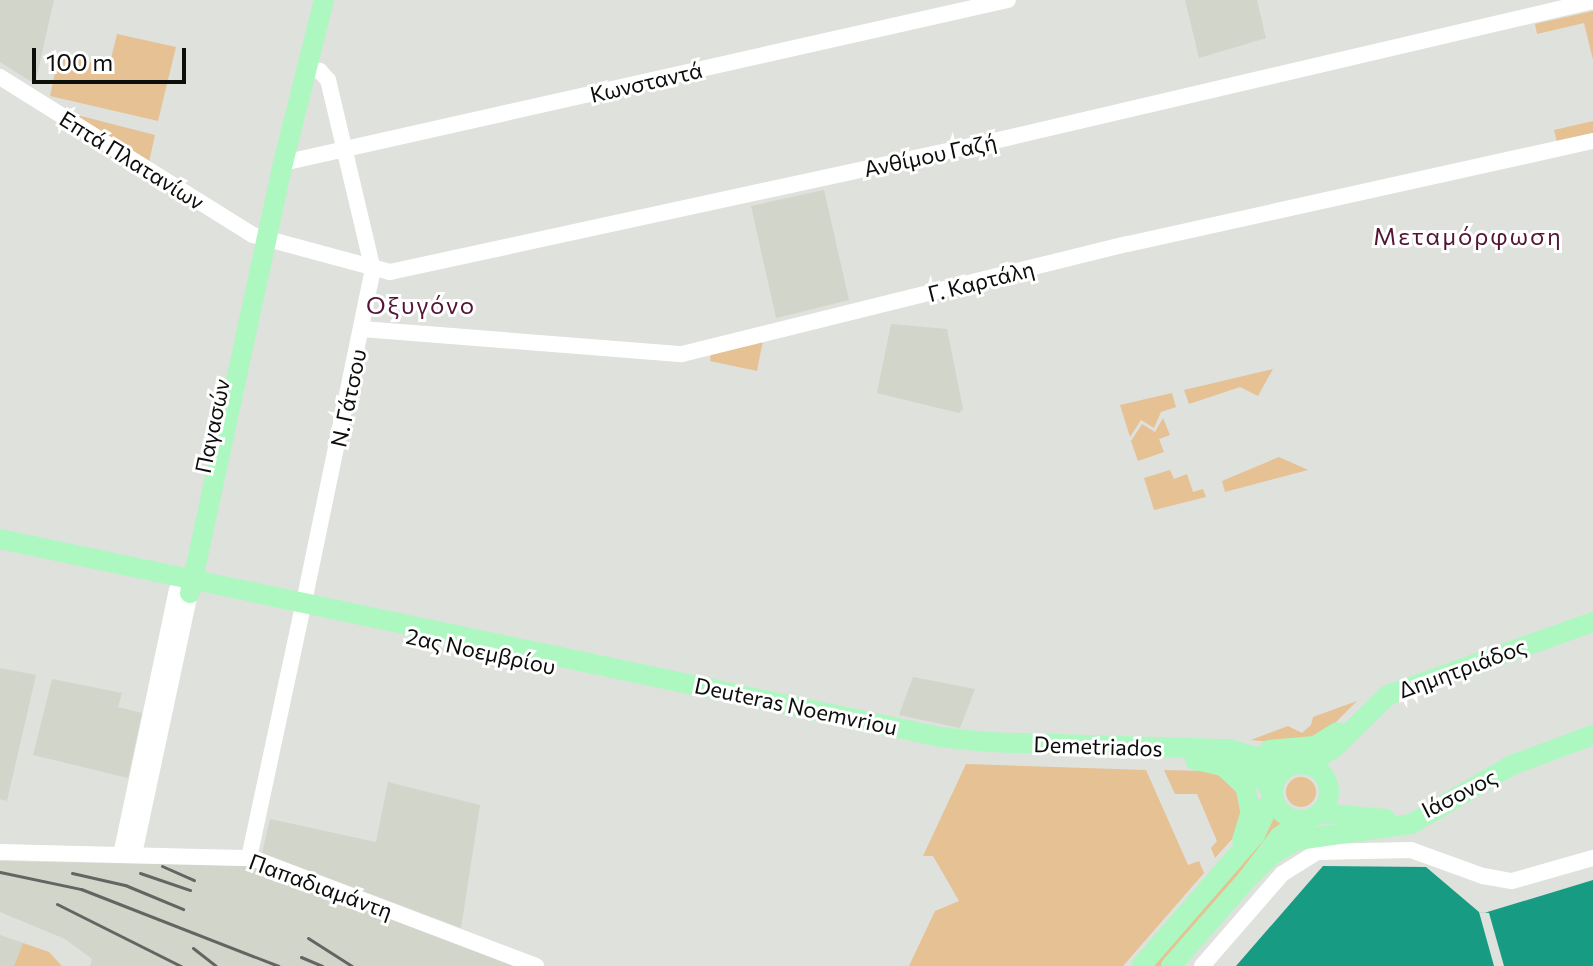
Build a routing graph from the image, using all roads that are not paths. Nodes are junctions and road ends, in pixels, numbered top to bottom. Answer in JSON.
{"nodes":[{"id":1,"x":313,"y":0,"type":"edge"},
{"id":2,"x":324,"y":0,"type":"edge"},
{"id":3,"x":1008,"y":0,"type":"edge"},
{"id":4,"x":1593,"y":1,"type":"edge"},
{"id":5,"x":306,"y":69,"type":"junction"},
{"id":6,"x":0,"y":77,"type":"edge"},
{"id":7,"x":1593,"y":141,"type":"edge"},
{"id":8,"x":345,"y":150,"type":"junction"},
{"id":9,"x":283,"y":163,"type":"junction"},
{"id":10,"x":259,"y":237,"type":"junction"},
{"id":11,"x":373,"y":270,"type":"junction"},
{"id":12,"x":362,"y":329,"type":"junction"},
{"id":13,"x":0,"y":539,"type":"edge"},
{"id":14,"x":0,"y":551,"type":"edge"},
{"id":15,"x":185,"y":585,"type":"junction"},
{"id":16,"x":303,"y":609,"type":"junction"},
{"id":17,"x":1593,"y":622,"type":"edge"},
{"id":18,"x":1388,"y":695,"type":"junction"},
{"id":19,"x":1593,"y":735,"type":"edge"},
{"id":20,"x":965,"y":747,"type":"junction"},
{"id":21,"x":1229,"y":749,"type":"junction"},
{"id":22,"x":1195,"y":760,"type":"junction"},
{"id":23,"x":1302,"y":764,"type":"junction"},
{"id":24,"x":1273,"y":795,"type":"junction"},
{"id":25,"x":1425,"y":815,"type":"junction"},
{"id":26,"x":1311,"y":817,"type":"junction"},
{"id":27,"x":0,"y":852,"type":"edge"},
{"id":28,"x":128,"y":854,"type":"junction"},
{"id":29,"x":249,"y":858,"type":"junction"},
{"id":30,"x":1593,"y":858,"type":"edge"},
{"id":31,"x":1222,"y":872,"type":"junction"},
{"id":32,"x":1248,"y":878,"type":"junction"},
{"id":33,"x":536,"y":966,"type":"edge"},
{"id":34,"x":1141,"y":966,"type":"edge"},
{"id":35,"x":1171,"y":966,"type":"edge"},
{"id":36,"x":1202,"y":966,"type":"edge"}],
"edges":[{"from":1,"to":10,"type":"main road","name":"Παγασών"},
{"from":2,"to":5,"type":"main road","name":"Παγασών"},
{"from":3,"to":8,"type":"street","name":"Κωνσταντά"},
{"from":4,"to":11,"type":"street","name":"Ανθίμου Γαζή"},
{"from":5,"to":8,"type":"street","name":"Ν. Γάτσου"},
{"from":5,"to":9,"type":"main road","name":"Παγασών"},
{"from":6,"to":10,"type":"street","name":"Επτά Πλατανίων"},
{"from":7,"to":12,"type":"street","name":"Γ. Καρτάλη"},
{"from":8,"to":9,"type":"street","name":"Κωνσταντά"},
{"from":8,"to":11,"type":"street","name":"Ν. Γάτσου"},
{"from":9,"to":10,"type":"main road","name":"Παγασών"},
{"from":10,"to":11,"type":"street","name":"Ανθίμου Γαζή"},
{"from":10,"to":15,"type":"main road","name":"Παγασών"},
{"from":11,"to":12,"type":"street","name":"Ν. Γάτσου"},
{"from":12,"to":16,"type":"street","name":"Ν. Γάτσου"},
{"from":13,"to":15,"type":"main road"},
{"from":14,"to":15,"type":"main road","name":"2ας Νοεμβρίου"},
{"from":15,"to":16,"type":"main road","name":"2ας Νοεμβρίου"},
{"from":15,"to":28,"type":"street","name":"Παγασών"},
{"from":16,"to":20,"type":"main road","name":"2ας Νοεμβρίου"},
{"from":16,"to":29,"type":"street","name":"Ν. Γάτσου"},
{"from":17,"to":18,"type":"main road","name":"Δημητριάδος"},
{"from":18,"to":21,"type":"main road"},
{"from":18,"to":23,"type":"main road","name":"Δημητριάδος"},
{"from":19,"to":25,"type":"main road","name":"Ιάσονος"},
{"from":20,"to":21,"type":"main road","name":"Demetriados"},
{"from":20,"to":22,"type":"main road"},
{"from":21,"to":23,"type":"main road"},
{"from":22,"to":24,"type":"main road"},
{"from":22,"to":31,"type":"main road"},
{"from":23,"to":24,"type":"main road"},
{"from":23,"to":26,"type":"main road"},
{"from":24,"to":26,"type":"main road"},
{"from":24,"to":31,"type":"main road"},
{"from":25,"to":26,"type":"main road","name":"Ιάσονος"},
{"from":25,"to":32,"type":"main road"},
{"from":26,"to":32,"type":"main road"},
{"from":27,"to":28,"type":"street","name":"Παπαδιαμάντη"},
{"from":28,"to":29,"type":"street","name":"Παπαδιαμάντη"},
{"from":29,"to":33,"type":"street","name":"Παπαδιαμάντη"},
{"from":30,"to":36,"type":"street"},
{"from":31,"to":34,"type":"main road"},
{"from":32,"to":35,"type":"main road"}]}
